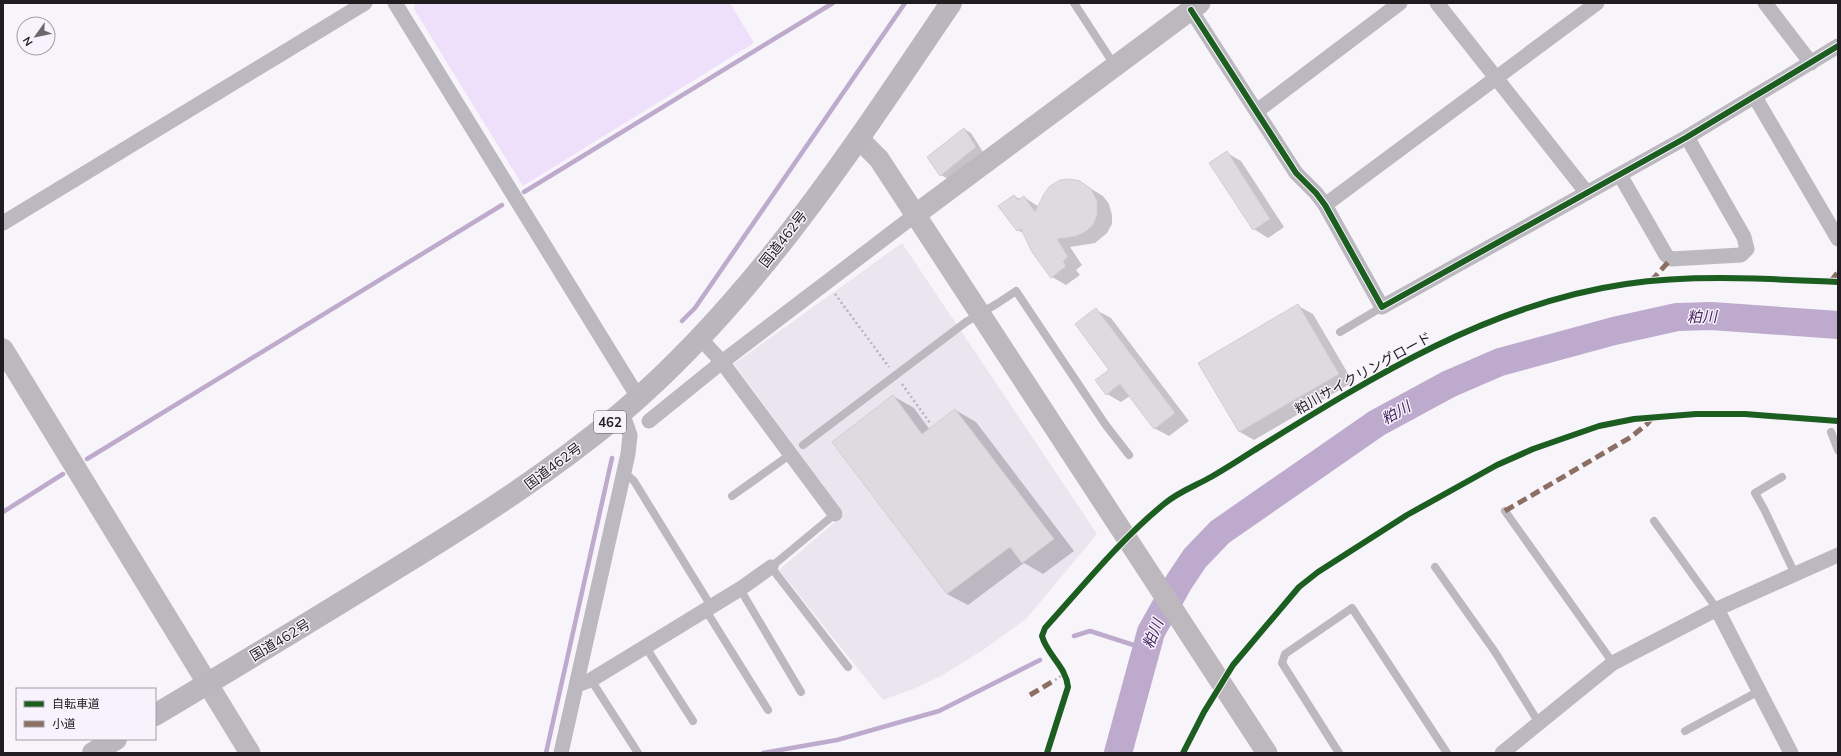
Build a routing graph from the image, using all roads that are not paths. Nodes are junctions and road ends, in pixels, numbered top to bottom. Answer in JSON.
{"nodes":[{"id":1,"x":365,"y":3,"type":"edge"},
{"id":2,"x":395,"y":3,"type":"edge"},
{"id":3,"x":951,"y":3,"type":"edge"},
{"id":4,"x":1074,"y":3,"type":"edge"},
{"id":5,"x":1400,"y":3,"type":"edge"},
{"id":6,"x":1437,"y":3,"type":"edge"},
{"id":7,"x":1597,"y":3,"type":"edge"},
{"id":8,"x":1765,"y":3,"type":"edge"},
{"id":9,"x":1196,"y":7,"type":"edge"},
{"id":10,"x":1838,"y":46,"type":"edge"},
{"id":11,"x":1811,"y":63,"type":"junction"},
{"id":12,"x":1115,"y":66,"type":"junction"},
{"id":13,"x":1497,"y":77,"type":"junction"},
{"id":14,"x":1755,"y":97,"type":"junction"},
{"id":15,"x":1257,"y":111,"type":"junction"},
{"id":16,"x":1687,"y":137,"type":"junction"},
{"id":17,"x":859,"y":139,"type":"junction"},
{"id":18,"x":1620,"y":175,"type":"junction"},
{"id":19,"x":1587,"y":193,"type":"junction"},
{"id":20,"x":1325,"y":205,"type":"junction"},
{"id":21,"x":915,"y":215,"type":"junction"},
{"id":22,"x":1834,"y":220,"type":"edge"},
{"id":23,"x":3,"y":223,"type":"edge"},
{"id":24,"x":1838,"y":239,"type":"edge"},
{"id":25,"x":1382,"y":307,"type":"junction"},
{"id":26,"x":980,"y":314,"type":"junction"},
{"id":27,"x":1340,"y":332,"type":"dead end"},
{"id":28,"x":700,"y":338,"type":"junction"},
{"id":29,"x":3,"y":349,"type":"edge"},
{"id":30,"x":722,"y":362,"type":"junction"},
{"id":31,"x":638,"y":397,"type":"junction"},
{"id":32,"x":622,"y":412,"type":"junction"},
{"id":33,"x":649,"y":421,"type":"dead end"},
{"id":34,"x":1831,"y":432,"type":"dead end"},
{"id":35,"x":803,"y":445,"type":"dead end"},
{"id":36,"x":1838,"y":450,"type":"edge"},
{"id":37,"x":791,"y":454,"type":"junction"},
{"id":38,"x":1129,"y":455,"type":"dead end"},
{"id":39,"x":624,"y":472,"type":"junction"},
{"id":40,"x":1782,"y":477,"type":"dead end"},
{"id":41,"x":732,"y":496,"type":"dead end"},
{"id":42,"x":1505,"y":511,"type":"dead end"},
{"id":43,"x":835,"y":514,"type":"joint"},
{"id":44,"x":1654,"y":521,"type":"dead end"},
{"id":45,"x":1838,"y":555,"type":"edge"},
{"id":46,"x":1435,"y":566,"type":"dead end"},
{"id":47,"x":771,"y":567,"type":"junction"},
{"id":48,"x":1795,"y":574,"type":"junction"},
{"id":49,"x":740,"y":589,"type":"junction"},
{"id":50,"x":708,"y":608,"type":"junction"},
{"id":51,"x":1717,"y":609,"type":"junction"},
{"id":52,"x":645,"y":646,"type":"junction"},
{"id":53,"x":1613,"y":663,"type":"junction"},
{"id":54,"x":848,"y":667,"type":"dead end"},
{"id":55,"x":591,"y":680,"type":"junction"},
{"id":56,"x":208,"y":683,"type":"junction"},
{"id":57,"x":577,"y":685,"type":"junction"},
{"id":58,"x":1758,"y":691,"type":"junction"},
{"id":59,"x":801,"y":692,"type":"dead end"},
{"id":60,"x":768,"y":710,"type":"dead end"},
{"id":61,"x":156,"y":714,"type":"edge"},
{"id":62,"x":693,"y":722,"type":"dead end"},
{"id":63,"x":1539,"y":723,"type":"junction"},
{"id":64,"x":1685,"y":731,"type":"dead end"},
{"id":65,"x":114,"y":740,"type":"edge"},
{"id":66,"x":93,"y":753,"type":"edge"},
{"id":67,"x":250,"y":753,"type":"edge"},
{"id":68,"x":561,"y":753,"type":"edge"},
{"id":69,"x":638,"y":753,"type":"edge"},
{"id":70,"x":1267,"y":753,"type":"edge"},
{"id":71,"x":1339,"y":753,"type":"edge"},
{"id":72,"x":1447,"y":753,"type":"edge"},
{"id":73,"x":1502,"y":753,"type":"edge"},
{"id":74,"x":1791,"y":753,"type":"edge"}],
"edges":[{"from":1,"to":23,"type":"street"},
{"from":2,"to":31,"type":"street"},
{"from":3,"to":17,"type":"highway","name":"国道462号","number":"462"},
{"from":4,"to":12,"type":"lane"},
{"from":5,"to":15,"type":"street"},
{"from":6,"to":13,"type":"street"},
{"from":7,"to":13,"type":"street"},
{"from":8,"to":11,"type":"street"},
{"from":9,"to":12,"type":"street"},
{"from":9,"to":15,"type":"street"},
{"from":10,"to":11,"type":"street"},
{"from":11,"to":14,"type":"street"},
{"from":12,"to":21,"type":"street"},
{"from":13,"to":19,"type":"street"},
{"from":13,"to":20,"type":"street"},
{"from":14,"to":16,"type":"street"},
{"from":14,"to":22,"type":"street"},
{"from":15,"to":20,"type":"street"},
{"from":16,"to":18,"type":"street"},
{"from":16,"to":18,"type":"street"},
{"from":17,"to":21,"type":"street"},
{"from":17,"to":28,"type":"highway","name":"国道462号","number":"462"},
{"from":18,"to":19,"type":"street"},
{"from":19,"to":25,"type":"street"},
{"from":20,"to":25,"type":"street"},
{"from":21,"to":26,"type":"street"},
{"from":21,"to":30,"type":"street"},
{"from":22,"to":24,"type":"street"},
{"from":25,"to":27,"type":"lane"},
{"from":26,"to":35,"type":"lane"},
{"from":26,"to":38,"type":"lane"},
{"from":26,"to":70,"type":"street"},
{"from":28,"to":30,"type":"street"},
{"from":28,"to":31,"type":"highway","name":"国道462号","number":"462"},
{"from":29,"to":56,"type":"street"},
{"from":30,"to":33,"type":"street"},
{"from":30,"to":37,"type":"street"},
{"from":31,"to":32,"type":"highway","name":"国道462号","number":"462"},
{"from":32,"to":39,"type":"street"},
{"from":32,"to":56,"type":"highway","name":"国道462号","number":"462"},
{"from":34,"to":36,"type":"lane"},
{"from":37,"to":41,"type":"lane"},
{"from":37,"to":43,"type":"street"},
{"from":39,"to":50,"type":"lane"},
{"from":39,"to":57,"type":"street"},
{"from":40,"to":48,"type":"lane"},
{"from":42,"to":53,"type":"lane"},
{"from":43,"to":47,"type":"lane"},
{"from":44,"to":51,"type":"lane"},
{"from":45,"to":48,"type":"street"},
{"from":46,"to":63,"type":"lane"},
{"from":47,"to":49,"type":"street"},
{"from":47,"to":54,"type":"lane"},
{"from":48,"to":51,"type":"street"},
{"from":49,"to":50,"type":"street"},
{"from":49,"to":59,"type":"lane"},
{"from":50,"to":52,"type":"street"},
{"from":50,"to":60,"type":"lane"},
{"from":51,"to":53,"type":"street"},
{"from":51,"to":58,"type":"street"},
{"from":52,"to":55,"type":"street"},
{"from":52,"to":62,"type":"lane"},
{"from":53,"to":63,"type":"street"},
{"from":55,"to":57,"type":"street"},
{"from":55,"to":69,"type":"lane"},
{"from":56,"to":61,"type":"highway","name":"国道462号","number":"462"},
{"from":56,"to":67,"type":"street"},
{"from":57,"to":68,"type":"street"},
{"from":58,"to":64,"type":"lane"},
{"from":58,"to":74,"type":"street"},
{"from":63,"to":73,"type":"street"},
{"from":65,"to":66,"type":"highway"},
{"from":71,"to":72,"type":"lane"}]}
